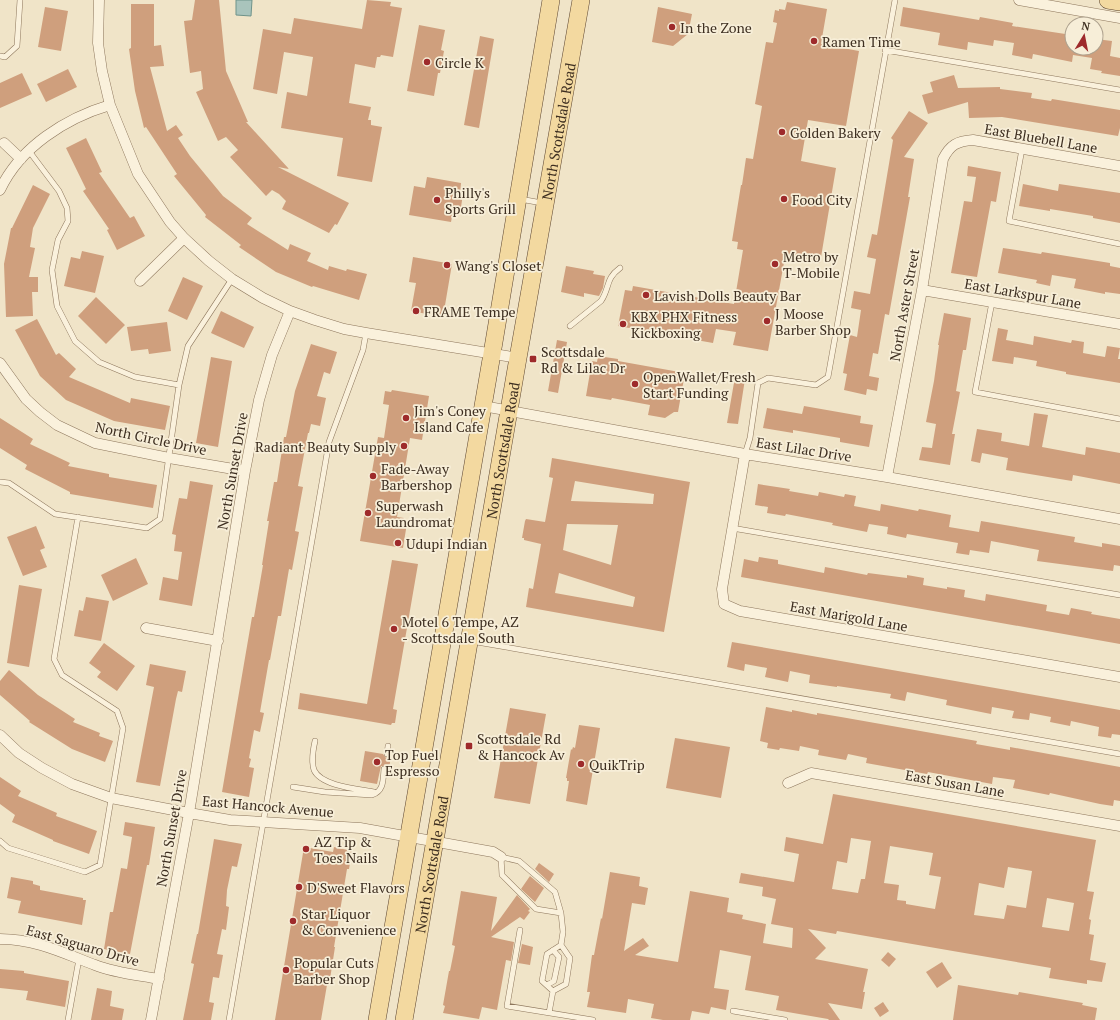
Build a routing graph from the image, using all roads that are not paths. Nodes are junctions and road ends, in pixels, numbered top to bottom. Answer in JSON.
{"nodes":[{"id":1,"x":20,"y":0,"type":"edge"},
{"id":2,"x":99,"y":0,"type":"edge"},
{"id":3,"x":551,"y":0,"type":"edge"},
{"id":4,"x":581,"y":0,"type":"edge"},
{"id":5,"x":895,"y":0,"type":"edge"},
{"id":6,"x":1019,"y":0,"type":"edge"},
{"id":7,"x":1108,"y":0,"type":"edge"},
{"id":8,"x":1120,"y":2,"type":"edge"},
{"id":9,"x":1120,"y":18,"type":"edge"},
{"id":10,"x":885,"y":50,"type":"junction"},
{"id":11,"x":0,"y":56,"type":"edge"},
{"id":12,"x":1120,"y":90,"type":"edge"},
{"id":13,"x":110,"y":105,"type":"junction"},
{"id":14,"x":4,"y":143,"type":"dead end"},
{"id":15,"x":957,"y":143,"type":"joint"},
{"id":16,"x":1022,"y":149,"type":"junction"},
{"id":17,"x":29,"y":151,"type":"junction"},
{"id":18,"x":21,"y":159,"type":"junction"},
{"id":19,"x":1120,"y":166,"type":"edge"},
{"id":20,"x":0,"y":190,"type":"edge"},
{"id":21,"x":518,"y":198,"type":"junction"},
{"id":22,"x":545,"y":204,"type":"junction"},
{"id":23,"x":184,"y":238,"type":"junction"},
{"id":24,"x":1120,"y":244,"type":"edge"},
{"id":25,"x":620,"y":268,"type":"dead end"},
{"id":26,"x":232,"y":279,"type":"junction"},
{"id":27,"x":140,"y":281,"type":"dead end"},
{"id":28,"x":922,"y":290,"type":"junction"},
{"id":29,"x":992,"y":302,"type":"junction"},
{"id":30,"x":290,"y":311,"type":"junction"},
{"id":31,"x":1120,"y":324,"type":"edge"},
{"id":32,"x":570,"y":326,"type":"dead end"},
{"id":33,"x":366,"y":333,"type":"junction"},
{"id":34,"x":492,"y":354,"type":"junction"},
{"id":35,"x":518,"y":358,"type":"junction"},
{"id":36,"x":2,"y":370,"type":"edge"},
{"id":37,"x":179,"y":385,"type":"junction"},
{"id":38,"x":483,"y":406,"type":"junction"},
{"id":39,"x":509,"y":410,"type":"junction"},
{"id":40,"x":1120,"y":419,"type":"edge"},
{"id":41,"x":745,"y":454,"type":"junction"},
{"id":42,"x":169,"y":458,"type":"junction"},
{"id":43,"x":245,"y":471,"type":"junction"},
{"id":44,"x":887,"y":477,"type":"junction"},
{"id":45,"x":0,"y":482,"type":"edge"},
{"id":46,"x":78,"y":517,"type":"junction"},
{"id":47,"x":1120,"y":519,"type":"edge"},
{"id":48,"x":732,"y":528,"type":"junction"},
{"id":49,"x":1120,"y":594,"type":"edge"},
{"id":50,"x":146,"y":628,"type":"dead end"},
{"id":51,"x":218,"y":641,"type":"junction"},
{"id":52,"x":470,"y":641,"type":"junction"},
{"id":53,"x":1120,"y":677,"type":"edge"},
{"id":54,"x":0,"y":735,"type":"edge"},
{"id":55,"x":314,"y":741,"type":"dead end"},
{"id":56,"x":388,"y":746,"type":"dead end"},
{"id":57,"x":387,"y":754,"type":"dead end"},
{"id":58,"x":1120,"y":754,"type":"edge"},
{"id":59,"x":384,"y":770,"type":"dead end"},
{"id":60,"x":788,"y":783,"type":"dead end"},
{"id":61,"x":293,"y":787,"type":"dead end"},
{"id":62,"x":377,"y":793,"type":"junction"},
{"id":63,"x":111,"y":798,"type":"junction"},
{"id":64,"x":189,"y":813,"type":"junction"},
{"id":65,"x":263,"y":823,"type":"junction"},
{"id":66,"x":1120,"y":826,"type":"edge"},
{"id":67,"x":409,"y":837,"type":"junction"},
{"id":68,"x":0,"y":841,"type":"edge"},
{"id":69,"x":435,"y":842,"type":"junction"},
{"id":70,"x":502,"y":856,"type":"junction"},
{"id":71,"x":561,"y":913,"type":"junction"},
{"id":72,"x":520,"y":930,"type":"dead end"},
{"id":73,"x":0,"y":938,"type":"edge"},
{"id":74,"x":561,"y":945,"type":"junction"},
{"id":75,"x":553,"y":950,"type":"junction"},
{"id":76,"x":79,"y":959,"type":"junction"},
{"id":77,"x":159,"y":979,"type":"junction"},
{"id":78,"x":547,"y":985,"type":"junction"},
{"id":79,"x":553,"y":991,"type":"junction"},
{"id":80,"x":733,"y":1011,"type":"dead end"},
{"id":81,"x":549,"y":1013,"type":"junction"},
{"id":82,"x":68,"y":1020,"type":"edge"},
{"id":83,"x":151,"y":1020,"type":"edge"},
{"id":84,"x":229,"y":1020,"type":"edge"},
{"id":85,"x":377,"y":1020,"type":"edge"},
{"id":86,"x":404,"y":1020,"type":"edge"},
{"id":87,"x":593,"y":1020,"type":"edge"},
{"id":88,"x":785,"y":1020,"type":"edge"}],
"edges":[{"from":1,"to":11,"type":"lane"},
{"from":2,"to":13,"type":"street"},
{"from":3,"to":21,"type":"main road","name":"North Scottsdale Road"},
{"from":4,"to":22,"type":"main road","name":"North Scottsdale Road"},
{"from":5,"to":10,"type":"lane"},
{"from":6,"to":9,"type":"street"},
{"from":7,"to":8,"type":"main road"},
{"from":10,"to":12,"type":"lane"},
{"from":10,"to":41,"type":"lane"},
{"from":13,"to":17,"type":"street"},
{"from":13,"to":23,"type":"street"},
{"from":14,"to":18,"type":"street"},
{"from":15,"to":16,"type":"street","name":"East Bluebell Lane"},
{"from":15,"to":28,"type":"street","name":"North Aster Street"},
{"from":16,"to":19,"type":"street","name":"East Bluebell Lane"},
{"from":16,"to":24,"type":"lane"},
{"from":17,"to":18,"type":"street"},
{"from":17,"to":37,"type":"lane"},
{"from":18,"to":20,"type":"street"},
{"from":21,"to":22,"type":"lane"},
{"from":21,"to":34,"type":"main road","name":"North Scottsdale Road"},
{"from":22,"to":35,"type":"main road","name":"North Scottsdale Road"},
{"from":23,"to":26,"type":"street"},
{"from":23,"to":27,"type":"street"},
{"from":25,"to":32,"type":"lane"},
{"from":26,"to":30,"type":"street"},
{"from":26,"to":37,"type":"lane"},
{"from":28,"to":29,"type":"street","name":"East Larkspur Lane"},
{"from":28,"to":44,"type":"street","name":"North Aster Street"},
{"from":29,"to":31,"type":"street","name":"East Larkspur Lane"},
{"from":29,"to":40,"type":"lane"},
{"from":30,"to":33,"type":"street"},
{"from":30,"to":43,"type":"street","name":"North Sunset Drive"},
{"from":33,"to":34,"type":"street"},
{"from":33,"to":65,"type":"lane"},
{"from":34,"to":35,"type":"street"},
{"from":34,"to":38,"type":"main road","name":"North Scottsdale Road"},
{"from":35,"to":39,"type":"main road","name":"North Scottsdale Road"},
{"from":36,"to":42,"type":"street","name":"North Circle Drive"},
{"from":37,"to":42,"type":"lane"},
{"from":38,"to":39,"type":"street","name":"East Lilac Drive"},
{"from":38,"to":67,"type":"main road","name":"North Scottsdale Road"},
{"from":39,"to":41,"type":"street","name":"East Lilac Drive"},
{"from":39,"to":52,"type":"main road","name":"North Scottsdale Road"},
{"from":41,"to":44,"type":"street","name":"East Lilac Drive"},
{"from":41,"to":48,"type":"street","name":"East Marigold Lane"},
{"from":42,"to":43,"type":"street","name":"North Circle Drive"},
{"from":42,"to":46,"type":"lane"},
{"from":43,"to":51,"type":"street","name":"North Sunset Drive"},
{"from":44,"to":47,"type":"street","name":"East Lilac Drive"},
{"from":45,"to":46,"type":"lane"},
{"from":46,"to":63,"type":"lane"},
{"from":48,"to":49,"type":"lane"},
{"from":48,"to":53,"type":"street","name":"East Marigold Lane"},
{"from":50,"to":51,"type":"street"},
{"from":51,"to":64,"type":"street","name":"North Sunset Drive"},
{"from":52,"to":58,"type":"lane"},
{"from":52,"to":69,"type":"main road","name":"North Scottsdale Road"},
{"from":54,"to":63,"type":"street","name":"East Hancock Avenue"},
{"from":55,"to":62,"type":"lane"},
{"from":56,"to":57,"type":"lane"},
{"from":59,"to":62,"type":"lane"},
{"from":60,"to":66,"type":"street","name":"East Susan Lane"},
{"from":61,"to":62,"type":"lane"},
{"from":63,"to":64,"type":"street","name":"East Hancock Avenue"},
{"from":63,"to":68,"type":"lane"},
{"from":64,"to":65,"type":"street","name":"East Hancock Avenue"},
{"from":64,"to":77,"type":"street","name":"North Sunset Drive"},
{"from":65,"to":67,"type":"street","name":"East Hancock Avenue"},
{"from":65,"to":84,"type":"lane"},
{"from":67,"to":69,"type":"street","name":"East Hancock Avenue"},
{"from":67,"to":85,"type":"main road","name":"North Scottsdale Road"},
{"from":69,"to":70,"type":"street","name":"East Hancock Avenue"},
{"from":69,"to":86,"type":"main road","name":"North Scottsdale Road"},
{"from":70,"to":71,"type":"lane"},
{"from":70,"to":71,"type":"lane"},
{"from":71,"to":74,"type":"lane"},
{"from":72,"to":81,"type":"lane"},
{"from":73,"to":76,"type":"street","name":"East Saguaro Drive"},
{"from":74,"to":75,"type":"lane"},
{"from":74,"to":79,"type":"lane"},
{"from":75,"to":78,"type":"lane"},
{"from":75,"to":78,"type":"lane"},
{"from":76,"to":77,"type":"street","name":"East Saguaro Drive"},
{"from":76,"to":82,"type":"lane"},
{"from":77,"to":83,"type":"street","name":"North Sunset Drive"},
{"from":78,"to":79,"type":"lane"},
{"from":79,"to":81,"type":"lane"},
{"from":80,"to":88,"type":"lane"},
{"from":81,"to":87,"type":"lane"}]}
